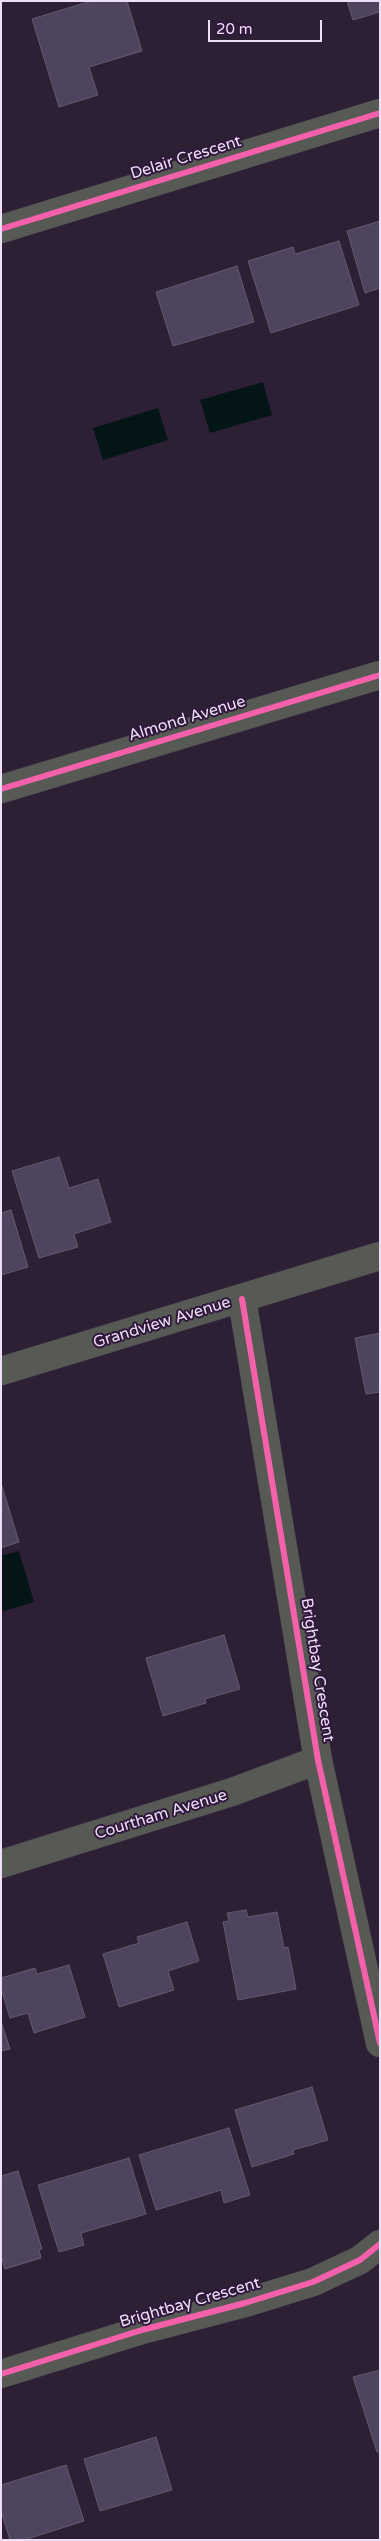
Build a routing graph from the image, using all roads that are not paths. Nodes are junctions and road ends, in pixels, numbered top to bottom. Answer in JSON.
{"nodes":[{"id":1,"x":380,"y":113,"type":"edge"},
{"id":2,"x":1,"y":229,"type":"edge"},
{"id":3,"x":380,"y":675,"type":"edge"},
{"id":4,"x":1,"y":789,"type":"edge"},
{"id":5,"x":380,"y":1256,"type":"edge"},
{"id":6,"x":242,"y":1299,"type":"junction"},
{"id":7,"x":1,"y":1371,"type":"edge"},
{"id":8,"x":318,"y":1760,"type":"junction"},
{"id":9,"x":1,"y":1864,"type":"edge"},
{"id":10,"x":380,"y":2043,"type":"edge"},
{"id":11,"x":380,"y":2244,"type":"edge"},
{"id":12,"x":1,"y":2374,"type":"edge"}],
"edges":[{"from":1,"to":2,"type":"street","name":"Delair Crescent"},
{"from":3,"to":4,"type":"street","name":"Almond Avenue"},
{"from":5,"to":6,"type":"street","name":"Grandview Avenue"},
{"from":6,"to":7,"type":"street","name":"Grandview Avenue"},
{"from":6,"to":8,"type":"street","name":"Brightbay Crescent"},
{"from":8,"to":9,"type":"street","name":"Courtham Avenue"},
{"from":8,"to":10,"type":"street","name":"Brightbay Crescent"},
{"from":11,"to":12,"type":"street","name":"Brightbay Crescent"}]}
